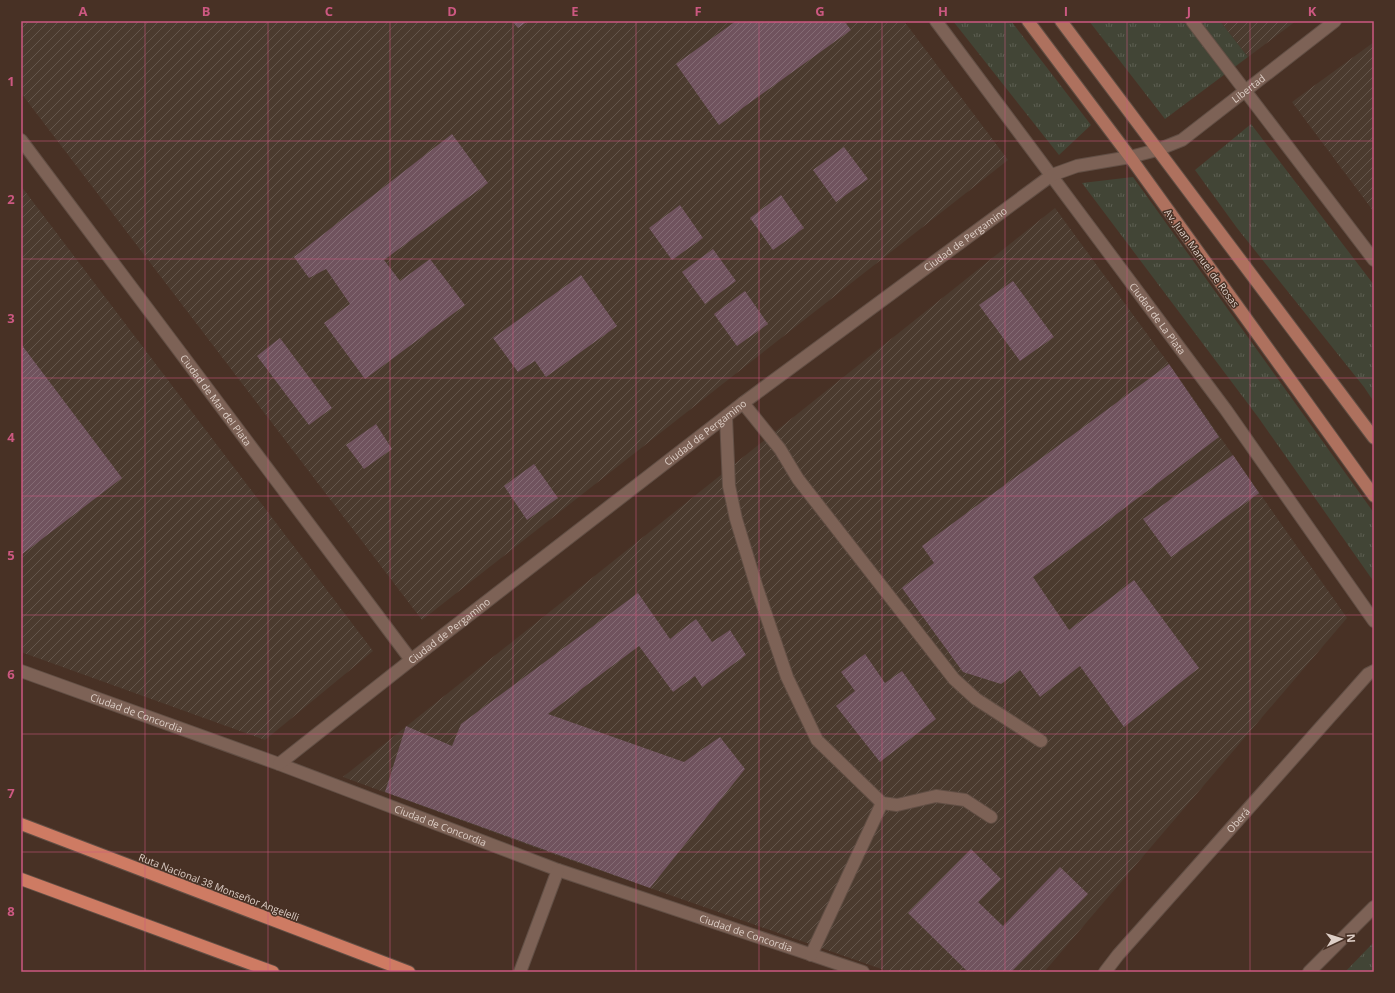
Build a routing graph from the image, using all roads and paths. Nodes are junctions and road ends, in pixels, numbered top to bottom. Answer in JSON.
{"nodes":[{"id":1,"x":936,"y":21,"type":"edge"},
{"id":2,"x":1028,"y":21,"type":"edge"},
{"id":3,"x":1061,"y":21,"type":"edge"},
{"id":4,"x":1192,"y":21,"type":"edge"},
{"id":5,"x":1335,"y":21,"type":"edge"},
{"id":6,"x":1246,"y":90,"type":"junction"},
{"id":7,"x":21,"y":140,"type":"edge"},
{"id":8,"x":1157,"y":150,"type":"junction"},
{"id":9,"x":1130,"y":157,"type":"junction"},
{"id":10,"x":1052,"y":175,"type":"junction"},
{"id":11,"x":1374,"y":260,"type":"edge"},
{"id":12,"x":743,"y":403,"type":"junction"},
{"id":13,"x":726,"y":417,"type":"junction"},
{"id":14,"x":1374,"y":438,"type":"edge"},
{"id":15,"x":1374,"y":496,"type":"edge"},
{"id":16,"x":1374,"y":621,"type":"edge"},
{"id":17,"x":411,"y":660,"type":"junction"},
{"id":18,"x":21,"y":670,"type":"edge"},
{"id":19,"x":1374,"y":671,"type":"edge"},
{"id":20,"x":1041,"y":741,"type":"dead end"},
{"id":21,"x":279,"y":764,"type":"junction"},
{"id":22,"x":882,"y":803,"type":"junction"},
{"id":23,"x":991,"y":817,"type":"dead end"},
{"id":24,"x":21,"y":824,"type":"edge"},
{"id":25,"x":558,"y":870,"type":"junction"},
{"id":26,"x":21,"y":879,"type":"edge"},
{"id":27,"x":1374,"y":907,"type":"edge"},
{"id":28,"x":812,"y":955,"type":"junction"},
{"id":29,"x":273,"y":972,"type":"edge"},
{"id":30,"x":409,"y":972,"type":"edge"},
{"id":31,"x":520,"y":972,"type":"edge"},
{"id":32,"x":863,"y":972,"type":"edge"},
{"id":33,"x":1105,"y":972,"type":"edge"},
{"id":34,"x":1308,"y":972,"type":"edge"}],
"edges":[{"from":1,"to":10,"type":"street","name":"Ciudad de La Plata"},
{"from":2,"to":9,"type":"main road","name":"Av. Juan Manuel de Rosas"},
{"from":3,"to":8,"type":"main road"},
{"from":4,"to":6,"type":"street"},
{"from":5,"to":6,"type":"street","name":"Libertad"},
{"from":6,"to":8,"type":"street","name":"Libertad"},
{"from":6,"to":11,"type":"street"},
{"from":7,"to":17,"type":"street","name":"Ciudad de Mar del Plata"},
{"from":8,"to":9,"type":"street","name":"Ciudad de Pergamino"},
{"from":8,"to":14,"type":"main road"},
{"from":9,"to":10,"type":"street","name":"Ciudad de Pergamino"},
{"from":9,"to":15,"type":"main road","name":"Av. Juan Manuel de Rosas"},
{"from":10,"to":12,"type":"street","name":"Ciudad de Pergamino"},
{"from":10,"to":16,"type":"street","name":"Ciudad de La Plata"},
{"from":12,"to":13,"type":"street","name":"Ciudad de Pergamino"},
{"from":12,"to":20,"type":"street"},
{"from":13,"to":17,"type":"street","name":"Ciudad de Pergamino"},
{"from":13,"to":22,"type":"street"},
{"from":17,"to":21,"type":"street","name":"Ciudad de Pergamino"},
{"from":18,"to":21,"type":"street","name":"Ciudad de Concordia"},
{"from":19,"to":33,"type":"street","name":"Oberá"},
{"from":21,"to":25,"type":"street","name":"Ciudad de Concordia"},
{"from":22,"to":23,"type":"street"},
{"from":22,"to":28,"type":"street"},
{"from":24,"to":30,"type":"highway","name":"Ruta Nacional 38 Monseñor Angelelli"},
{"from":25,"to":28,"type":"street","name":"Ciudad de Concordia"},
{"from":25,"to":31,"type":"street"},
{"from":26,"to":29,"type":"highway"},
{"from":27,"to":34,"type":"street"},
{"from":28,"to":32,"type":"street","name":"Ciudad de Concordia"}]}
